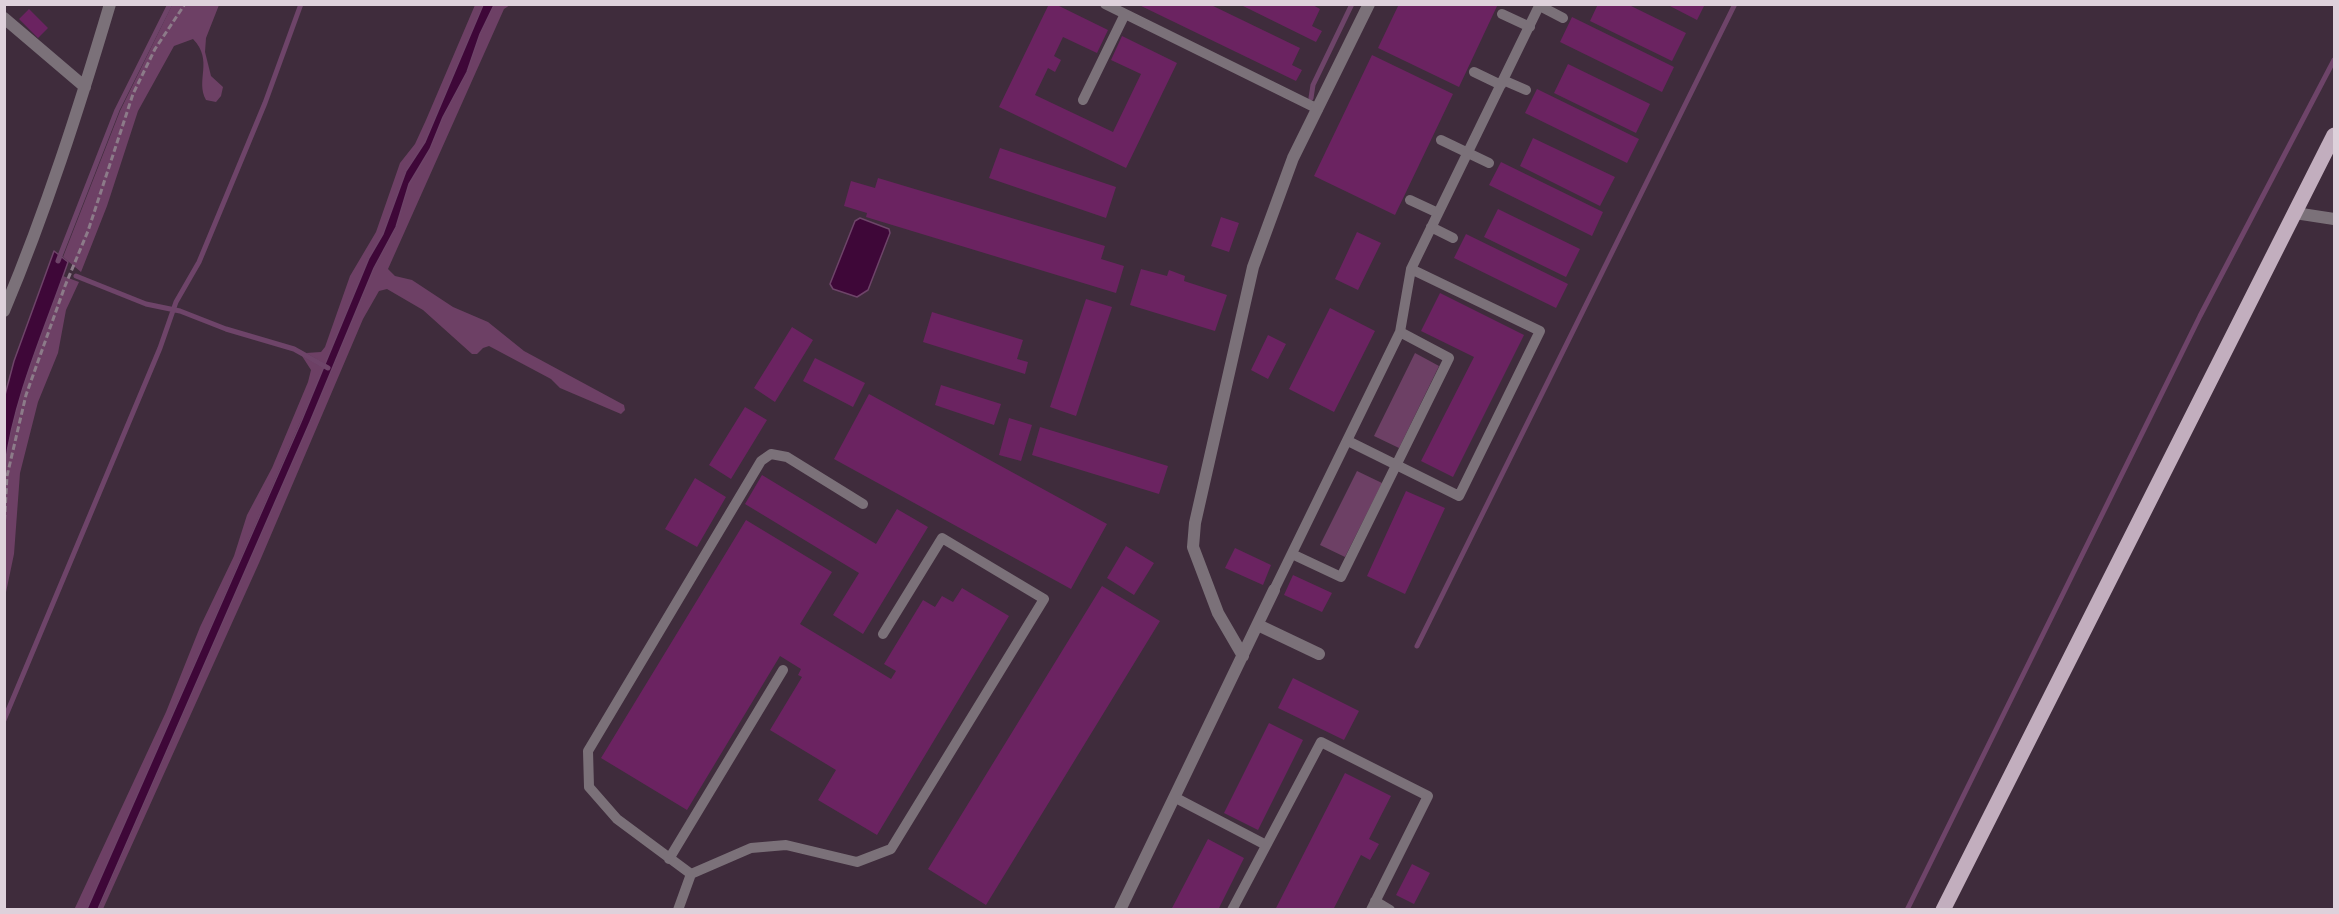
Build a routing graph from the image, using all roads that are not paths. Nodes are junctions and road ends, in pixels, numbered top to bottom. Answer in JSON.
{"nodes":[{"id":1,"x":110,"y":4,"type":"edge"},
{"id":2,"x":1105,"y":4,"type":"edge"},
{"id":3,"x":1369,"y":4,"type":"edge"},
{"id":4,"x":1540,"y":5,"type":"edge"},
{"id":5,"x":1125,"y":14,"type":"junction"},
{"id":6,"x":1502,"y":14,"type":"dead end"},
{"id":7,"x":4,"y":18,"type":"edge"},
{"id":8,"x":1563,"y":18,"type":"dead end"},
{"id":9,"x":1530,"y":27,"type":"junction"},
{"id":10,"x":1473,"y":72,"type":"dead end"},
{"id":11,"x":1502,"y":82,"type":"junction"},
{"id":12,"x":85,"y":87,"type":"junction"},
{"id":13,"x":1526,"y":90,"type":"dead end"},
{"id":14,"x":1083,"y":100,"type":"dead end"},
{"id":15,"x":1317,"y":109,"type":"junction"},
{"id":16,"x":2334,"y":135,"type":"edge"},
{"id":17,"x":1441,"y":140,"type":"dead end"},
{"id":18,"x":1468,"y":153,"type":"junction"},
{"id":19,"x":1489,"y":163,"type":"dead end"},
{"id":20,"x":1410,"y":200,"type":"dead end"},
{"id":21,"x":1438,"y":213,"type":"junction"},
{"id":22,"x":2295,"y":213,"type":"junction"},
{"id":23,"x":2334,"y":219,"type":"edge"},
{"id":24,"x":1431,"y":227,"type":"junction"},
{"id":25,"x":1453,"y":238,"type":"dead end"},
{"id":26,"x":1411,"y":269,"type":"junction"},
{"id":27,"x":4,"y":311,"type":"edge"},
{"id":28,"x":1400,"y":332,"type":"junction"},
{"id":29,"x":1347,"y":441,"type":"junction"},
{"id":30,"x":1396,"y":465,"type":"junction"},
{"id":31,"x":863,"y":504,"type":"dead end"},
{"id":32,"x":1292,"y":554,"type":"junction"},
{"id":33,"x":1274,"y":590,"type":"joint"},
{"id":34,"x":1258,"y":625,"type":"junction"},
{"id":35,"x":883,"y":634,"type":"dead end"},
{"id":36,"x":1319,"y":654,"type":"dead end"},
{"id":37,"x":1243,"y":656,"type":"junction"},
{"id":38,"x":783,"y":670,"type":"dead end"},
{"id":39,"x":1174,"y":798,"type":"junction"},
{"id":40,"x":1266,"y":845,"type":"junction"},
{"id":41,"x":669,"y":859,"type":"junction"},
{"id":42,"x":692,"y":874,"type":"junction"},
{"id":43,"x":1373,"y":905,"type":"edge"},
{"id":44,"x":678,"y":909,"type":"edge"},
{"id":45,"x":1120,"y":909,"type":"edge"},
{"id":46,"x":1233,"y":909,"type":"edge"},
{"id":47,"x":1390,"y":909,"type":"edge"},
{"id":48,"x":1942,"y":909,"type":"edge"}],
"edges":[{"from":1,"to":12,"type":"street"},
{"from":2,"to":5,"type":"lane"},
{"from":3,"to":15,"type":"street"},
{"from":4,"to":8,"type":"lane"},
{"from":4,"to":9,"type":"lane"},
{"from":5,"to":14,"type":"lane"},
{"from":5,"to":15,"type":"lane"},
{"from":6,"to":9,"type":"lane"},
{"from":7,"to":12,"type":"street"},
{"from":9,"to":11,"type":"lane"},
{"from":10,"to":11,"type":"lane"},
{"from":11,"to":13,"type":"lane"},
{"from":11,"to":18,"type":"lane"},
{"from":12,"to":27,"type":"street"},
{"from":15,"to":37,"type":"street"},
{"from":16,"to":22,"type":"main road"},
{"from":17,"to":18,"type":"lane"},
{"from":18,"to":19,"type":"lane"},
{"from":18,"to":21,"type":"lane"},
{"from":20,"to":21,"type":"lane"},
{"from":21,"to":24,"type":"lane"},
{"from":22,"to":23,"type":"street"},
{"from":22,"to":48,"type":"main road"},
{"from":24,"to":25,"type":"lane"},
{"from":24,"to":26,"type":"lane"},
{"from":26,"to":28,"type":"lane"},
{"from":26,"to":30,"type":"lane"},
{"from":28,"to":29,"type":"lane"},
{"from":28,"to":30,"type":"lane"},
{"from":29,"to":30,"type":"lane"},
{"from":29,"to":32,"type":"lane"},
{"from":30,"to":32,"type":"lane"},
{"from":31,"to":41,"type":"lane"},
{"from":32,"to":33,"type":"lane"},
{"from":33,"to":34,"type":"street"},
{"from":34,"to":36,"type":"street"},
{"from":34,"to":37,"type":"street"},
{"from":35,"to":42,"type":"lane"},
{"from":37,"to":39,"type":"street"},
{"from":38,"to":41,"type":"lane"},
{"from":39,"to":40,"type":"lane"},
{"from":39,"to":45,"type":"street"},
{"from":40,"to":43,"type":"lane"},
{"from":40,"to":46,"type":"lane"},
{"from":41,"to":42,"type":"lane"},
{"from":42,"to":44,"type":"lane"},
{"from":43,"to":47,"type":"lane"}]}
